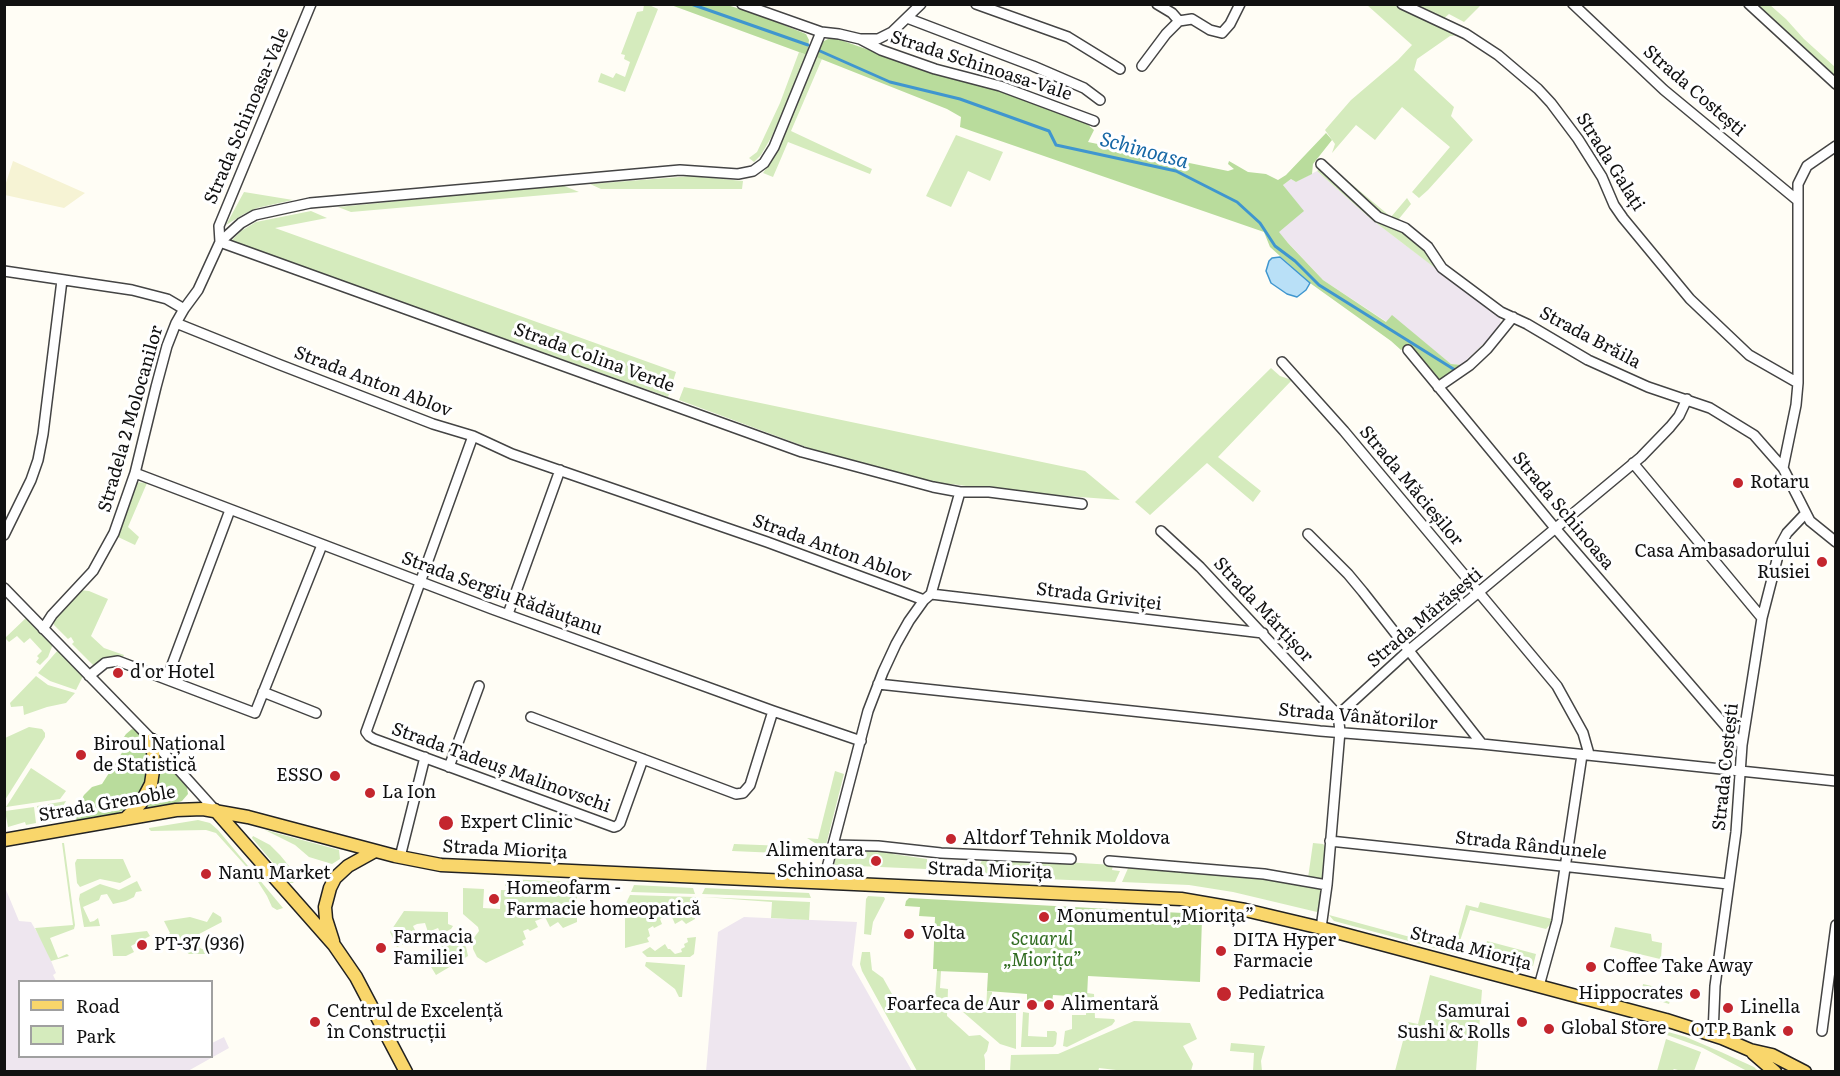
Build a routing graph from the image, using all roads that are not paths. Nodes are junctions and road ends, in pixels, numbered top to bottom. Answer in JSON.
{"nodes":[{"id":1,"x":311,"y":4,"type":"edge"},
{"id":2,"x":742,"y":4,"type":"edge"},
{"id":3,"x":921,"y":4,"type":"edge"},
{"id":4,"x":976,"y":4,"type":"edge"},
{"id":5,"x":1157,"y":4,"type":"edge"},
{"id":6,"x":1240,"y":4,"type":"edge"},
{"id":7,"x":1402,"y":4,"type":"edge"},
{"id":8,"x":1573,"y":4,"type":"edge"},
{"id":9,"x":1749,"y":4,"type":"edge"},
{"id":10,"x":907,"y":18,"type":"junction"},
{"id":11,"x":1179,"y":21,"type":"junction"},
{"id":12,"x":821,"y":32,"type":"junction"},
{"id":13,"x":860,"y":39,"type":"junction"},
{"id":14,"x":1142,"y":66,"type":"dead end"},
{"id":15,"x":1120,"y":69,"type":"dead end"},
{"id":16,"x":1836,"y":84,"type":"edge"},
{"id":17,"x":1100,"y":100,"type":"dead end"},
{"id":18,"x":1094,"y":121,"type":"dead end"},
{"id":19,"x":1836,"y":146,"type":"edge"},
{"id":20,"x":1321,"y":164,"type":"dead end"},
{"id":21,"x":1797,"y":200,"type":"junction"},
{"id":22,"x":220,"y":242,"type":"junction"},
{"id":23,"x":4,"y":272,"type":"edge"},
{"id":24,"x":62,"y":280,"type":"junction"},
{"id":25,"x":184,"y":309,"type":"junction"},
{"id":26,"x":1513,"y":317,"type":"junction"},
{"id":27,"x":176,"y":323,"type":"junction"},
{"id":28,"x":1408,"y":350,"type":"dead end"},
{"id":29,"x":1282,"y":362,"type":"dead end"},
{"id":30,"x":1798,"y":383,"type":"junction"},
{"id":31,"x":1438,"y":387,"type":"junction"},
{"id":32,"x":1687,"y":399,"type":"junction"},
{"id":33,"x":473,"y":436,"type":"junction"},
{"id":34,"x":1634,"y":463,"type":"junction"},
{"id":35,"x":1783,"y":468,"type":"junction"},
{"id":36,"x":560,"y":470,"type":"junction"},
{"id":37,"x":135,"y":473,"type":"junction"},
{"id":38,"x":960,"y":492,"type":"junction"},
{"id":39,"x":1082,"y":504,"type":"dead end"},
{"id":40,"x":230,"y":510,"type":"junction"},
{"id":41,"x":1805,"y":514,"type":"junction"},
{"id":42,"x":1555,"y":528,"type":"junction"},
{"id":43,"x":1161,"y":531,"type":"dead end"},
{"id":44,"x":1308,"y":534,"type":"dead end"},
{"id":45,"x":4,"y":535,"type":"edge"},
{"id":46,"x":1836,"y":542,"type":"edge"},
{"id":47,"x":322,"y":545,"type":"junction"},
{"id":48,"x":420,"y":582,"type":"junction"},
{"id":49,"x":4,"y":588,"type":"edge"},
{"id":50,"x":1480,"y":593,"type":"junction"},
{"id":51,"x":927,"y":597,"type":"junction"},
{"id":52,"x":508,"y":614,"type":"junction"},
{"id":53,"x":1762,"y":618,"type":"junction"},
{"id":54,"x":44,"y":629,"type":"junction"},
{"id":55,"x":1263,"y":633,"type":"junction"},
{"id":56,"x":1408,"y":651,"type":"junction"},
{"id":57,"x":89,"y":676,"type":"junction"},
{"id":58,"x":167,"y":678,"type":"junction"},
{"id":59,"x":878,"y":684,"type":"junction"},
{"id":60,"x":478,"y":686,"type":"dead end"},
{"id":61,"x":263,"y":692,"type":"junction"},
{"id":62,"x":773,"y":711,"type":"junction"},
{"id":63,"x":316,"y":713,"type":"dead end"},
{"id":64,"x":1338,"y":715,"type":"junction"},
{"id":65,"x":531,"y":717,"type":"dead end"},
{"id":66,"x":1340,"y":731,"type":"junction"},
{"id":67,"x":152,"y":740,"type":"junction"},
{"id":68,"x":861,"y":741,"type":"junction"},
{"id":69,"x":1482,"y":744,"type":"junction"},
{"id":70,"x":1742,"y":745,"type":"junction"},
{"id":71,"x":1585,"y":755,"type":"junction"},
{"id":72,"x":425,"y":757,"type":"junction"},
{"id":73,"x":643,"y":759,"type":"junction"},
{"id":74,"x":448,"y":766,"type":"junction"},
{"id":75,"x":1740,"y":771,"type":"junction"},
{"id":76,"x":1836,"y":781,"type":"edge"},
{"id":77,"x":215,"y":810,"type":"junction"},
{"id":78,"x":125,"y":820,"type":"junction"},
{"id":79,"x":4,"y":840,"type":"edge"},
{"id":80,"x":1330,"y":841,"type":"junction"},
{"id":81,"x":833,"y":845,"type":"junction"},
{"id":82,"x":375,"y":851,"type":"junction"},
{"id":83,"x":400,"y":857,"type":"junction"},
{"id":84,"x":1071,"y":859,"type":"dead end"},
{"id":85,"x":1109,"y":861,"type":"dead end"},
{"id":86,"x":1565,"y":865,"type":"junction"},
{"id":87,"x":823,"y":884,"type":"junction"},
{"id":88,"x":1728,"y":884,"type":"junction"},
{"id":89,"x":1327,"y":885,"type":"junction"},
{"id":90,"x":1836,"y":925,"type":"edge"},
{"id":91,"x":1321,"y":928,"type":"junction"},
{"id":92,"x":334,"y":945,"type":"junction"},
{"id":93,"x":1539,"y":986,"type":"junction"},
{"id":94,"x":1822,"y":1031,"type":"dead end"},
{"id":95,"x":1713,"y":1035,"type":"junction"},
{"id":96,"x":1750,"y":1050,"type":"junction"},
{"id":97,"x":406,"y":1071,"type":"edge"},
{"id":98,"x":1775,"y":1071,"type":"edge"},
{"id":99,"x":1805,"y":1071,"type":"edge"}],
"edges":[{"from":1,"to":22,"type":"street","name":"Strada Schinoasa-Vale"},
{"from":2,"to":12,"type":"street","name":"Strada Schinoasa-Vale"},
{"from":3,"to":10,"type":"street","name":"Strada Schinoasa-Vale"},
{"from":4,"to":15,"type":"street"},
{"from":5,"to":11,"type":"street"},
{"from":6,"to":11,"type":"street"},
{"from":7,"to":30,"type":"street","name":"Strada Galați"},
{"from":8,"to":21,"type":"street","name":"Strada Costești"},
{"from":9,"to":16,"type":"street"},
{"from":10,"to":13,"type":"street","name":"Strada Schinoasa-Vale"},
{"from":10,"to":17,"type":"street","name":"Strada Schinoasa-Vale"},
{"from":11,"to":14,"type":"street"},
{"from":12,"to":13,"type":"street","name":"Strada Schinoasa-Vale"},
{"from":12,"to":22,"type":"street"},
{"from":13,"to":18,"type":"street","name":"Strada Schinoasa-Vale"},
{"from":19,"to":21,"type":"street"},
{"from":20,"to":26,"type":"street","name":"Strada Brăila"},
{"from":21,"to":30,"type":"street"},
{"from":22,"to":25,"type":"street","name":"Stradela 2 Molocanilor"},
{"from":22,"to":38,"type":"street","name":"Strada Colina Verde"},
{"from":23,"to":24,"type":"street"},
{"from":24,"to":25,"type":"street"},
{"from":24,"to":45,"type":"street"},
{"from":25,"to":27,"type":"street","name":"Stradela 2 Molocanilor"},
{"from":26,"to":31,"type":"street"},
{"from":26,"to":32,"type":"street","name":"Strada Brăila"},
{"from":27,"to":33,"type":"street","name":"Strada Anton Ablov"},
{"from":27,"to":37,"type":"street","name":"Stradela 2 Molocanilor"},
{"from":28,"to":31,"type":"street","name":"Strada Schinoasa"},
{"from":29,"to":50,"type":"street","name":"Strada Măcieșilor"},
{"from":30,"to":35,"type":"street"},
{"from":31,"to":42,"type":"street","name":"Strada Schinoasa"},
{"from":32,"to":34,"type":"street","name":"Strada Mărășești"},
{"from":32,"to":35,"type":"street","name":"Strada Brăila"},
{"from":33,"to":36,"type":"street","name":"Strada Anton Ablov"},
{"from":33,"to":48,"type":"street"},
{"from":34,"to":42,"type":"street","name":"Strada Mărășești"},
{"from":34,"to":53,"type":"street"},
{"from":35,"to":41,"type":"street","name":"Strada Brăila"},
{"from":36,"to":51,"type":"street","name":"Strada Anton Ablov"},
{"from":36,"to":52,"type":"street"},
{"from":37,"to":40,"type":"street","name":"Strada Sergiu Rădăuțanu"},
{"from":37,"to":54,"type":"street","name":"Stradela 2 Molocanilor"},
{"from":38,"to":39,"type":"street"},
{"from":38,"to":51,"type":"street"},
{"from":40,"to":47,"type":"street","name":"Strada Sergiu Rădăuțanu"},
{"from":40,"to":58,"type":"street"},
{"from":41,"to":46,"type":"street","name":"Strada Brăila"},
{"from":41,"to":53,"type":"street","name":"Strada Costești"},
{"from":42,"to":50,"type":"street","name":"Strada Mărășești"},
{"from":42,"to":70,"type":"street","name":"Strada Schinoasa"},
{"from":43,"to":55,"type":"street","name":"Strada Mărțișor"},
{"from":44,"to":56,"type":"street"},
{"from":47,"to":48,"type":"street","name":"Strada Sergiu Rădăuțanu"},
{"from":47,"to":61,"type":"street"},
{"from":48,"to":52,"type":"street","name":"Strada Sergiu Rădăuțanu"},
{"from":48,"to":72,"type":"street","name":"Strada Tadeuș Malinovschi"},
{"from":49,"to":54,"type":"street"},
{"from":50,"to":56,"type":"street","name":"Strada Mărășești"},
{"from":50,"to":71,"type":"street","name":"Strada Măcieșilor"},
{"from":51,"to":55,"type":"street","name":"Strada Griviței"},
{"from":51,"to":59,"type":"street"},
{"from":52,"to":62,"type":"street","name":"Strada Sergiu Rădăuțanu"},
{"from":53,"to":70,"type":"street","name":"Strada Costești"},
{"from":54,"to":57,"type":"street"},
{"from":55,"to":64,"type":"street","name":"Strada Mărțișor"},
{"from":56,"to":64,"type":"street","name":"Strada Mărășești"},
{"from":56,"to":69,"type":"street"},
{"from":57,"to":58,"type":"street"},
{"from":57,"to":67,"type":"street"},
{"from":58,"to":61,"type":"street"},
{"from":59,"to":66,"type":"street","name":"Strada Vânătorilor"},
{"from":59,"to":68,"type":"street"},
{"from":60,"to":74,"type":"street"},
{"from":61,"to":63,"type":"street"},
{"from":62,"to":68,"type":"street","name":"Strada Sergiu Rădăuțanu"},
{"from":62,"to":73,"type":"street"},
{"from":64,"to":66,"type":"street"},
{"from":65,"to":73,"type":"street"},
{"from":66,"to":69,"type":"street","name":"Strada Vânătorilor"},
{"from":66,"to":80,"type":"street"},
{"from":67,"to":77,"type":"street"},
{"from":67,"to":78,"type":"main road"},
{"from":68,"to":81,"type":"street"},
{"from":69,"to":71,"type":"street","name":"Strada Vânătorilor"},
{"from":70,"to":75,"type":"street","name":"Strada Costești"},
{"from":71,"to":75,"type":"street","name":"Strada Vânătorilor"},
{"from":71,"to":86,"type":"street"},
{"from":72,"to":74,"type":"street","name":"Strada Tadeuș Malinovschi"},
{"from":72,"to":83,"type":"street"},
{"from":73,"to":74,"type":"street","name":"Strada Tadeuș Malinovschi"},
{"from":75,"to":76,"type":"street","name":"Strada Vânătorilor"},
{"from":75,"to":88,"type":"street","name":"Strada Costești"},
{"from":77,"to":78,"type":"main road","name":"Strada Grenoble"},
{"from":77,"to":82,"type":"main road","name":"Strada Miorița"},
{"from":77,"to":92,"type":"main road"},
{"from":78,"to":79,"type":"main road","name":"Strada Grenoble"},
{"from":80,"to":86,"type":"street","name":"Strada Rândunele"},
{"from":80,"to":89,"type":"street"},
{"from":81,"to":84,"type":"street","name":"Strada Miorița"},
{"from":81,"to":87,"type":"street"},
{"from":82,"to":83,"type":"main road","name":"Strada Miorița"},
{"from":82,"to":92,"type":"main road"},
{"from":83,"to":87,"type":"main road","name":"Strada Miorița"},
{"from":85,"to":89,"type":"street"},
{"from":86,"to":88,"type":"street","name":"Strada Rândunele"},
{"from":86,"to":93,"type":"street"},
{"from":87,"to":91,"type":"main road","name":"Strada Miorița"},
{"from":88,"to":95,"type":"street","name":"Strada Costești"},
{"from":89,"to":91,"type":"street"},
{"from":90,"to":94,"type":"street"},
{"from":91,"to":93,"type":"main road","name":"Strada Miorița"},
{"from":92,"to":97,"type":"main road"},
{"from":93,"to":95,"type":"main road","name":"Strada Miorița"},
{"from":95,"to":96,"type":"main road","name":"Strada Miorița"},
{"from":96,"to":98,"type":"main road","name":"Strada Miorița"},
{"from":96,"to":99,"type":"main road","name":"Strada Miorița"}]}
